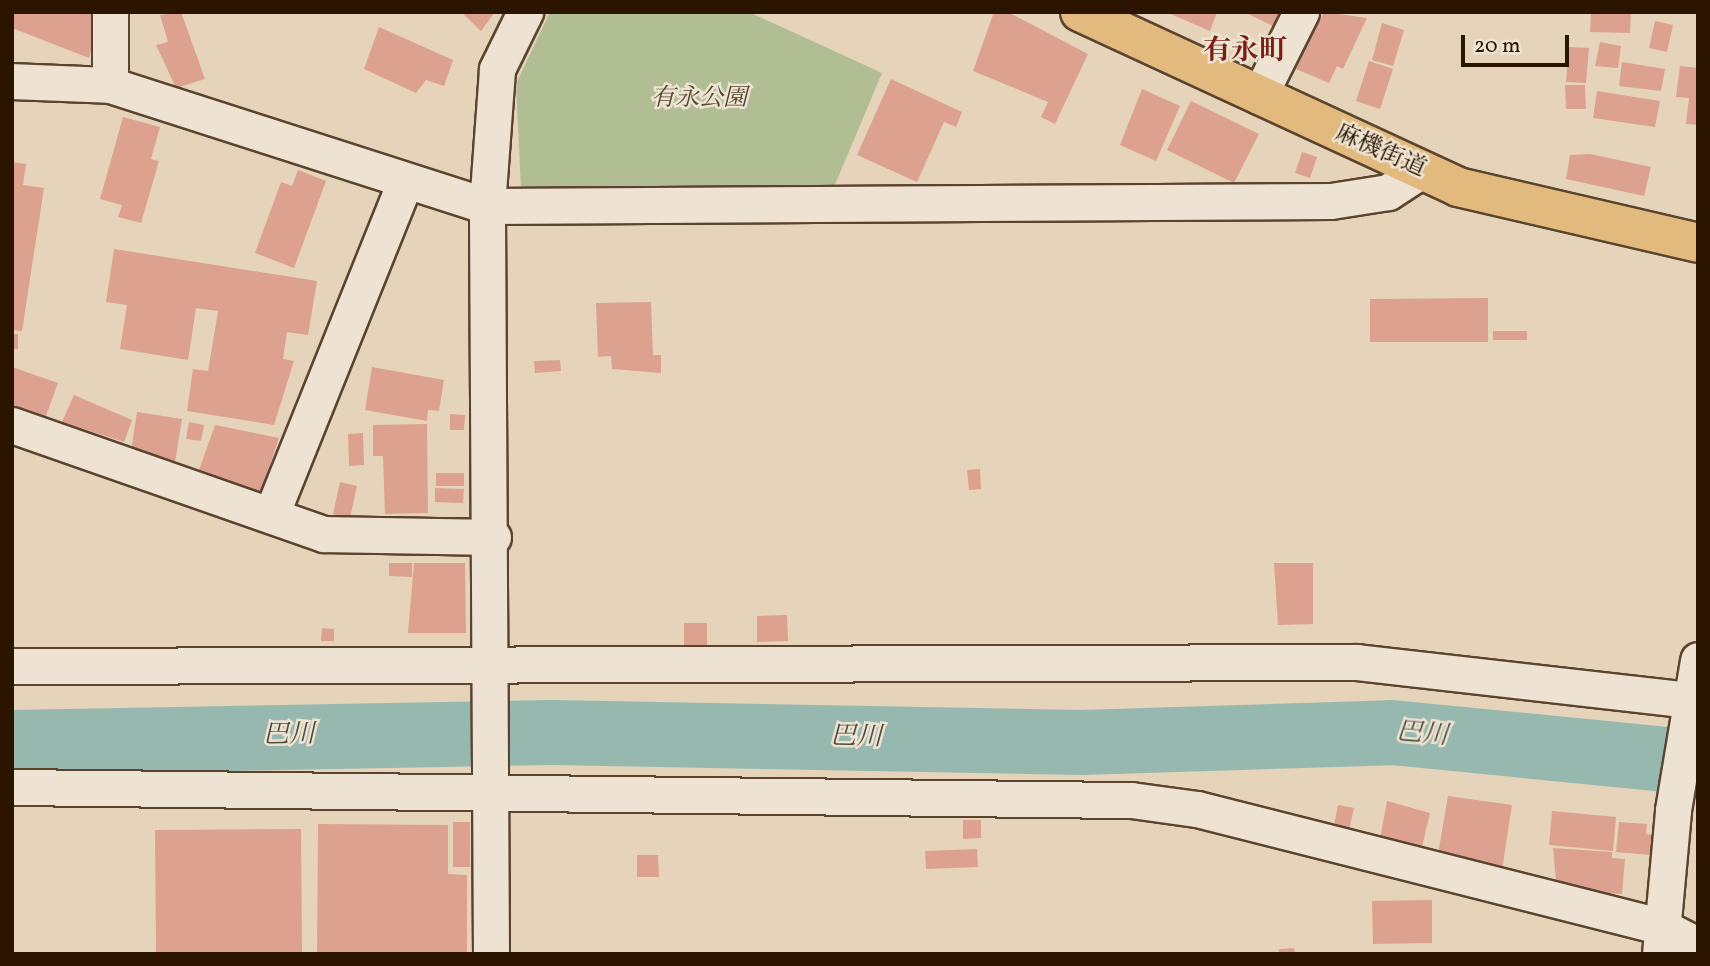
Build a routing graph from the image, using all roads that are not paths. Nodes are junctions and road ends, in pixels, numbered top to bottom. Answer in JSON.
{"nodes":[{"id":1,"x":110,"y":12,"type":"edge"},
{"id":2,"x":525,"y":12,"type":"edge"},
{"id":3,"x":1080,"y":12,"type":"edge"},
{"id":4,"x":1301,"y":12,"type":"edge"},
{"id":5,"x":12,"y":81,"type":"edge"},
{"id":6,"x":110,"y":85,"type":"junction"},
{"id":7,"x":1259,"y":96,"type":"junction"},
{"id":8,"x":1420,"y":171,"type":"junction"},
{"id":9,"x":405,"y":182,"type":"junction"},
{"id":10,"x":487,"y":206,"type":"junction"},
{"id":11,"x":1698,"y":243,"type":"edge"},
{"id":12,"x":12,"y":425,"type":"edge"},
{"id":13,"x":271,"y":515,"type":"junction"},
{"id":14,"x":493,"y":537,"type":"junction"},
{"id":15,"x":1698,"y":660,"type":"edge"},
{"id":16,"x":491,"y":662,"type":"junction"},
{"id":17,"x":12,"y":666,"type":"edge"},
{"id":18,"x":1695,"y":700,"type":"edge"},
{"id":19,"x":12,"y":787,"type":"edge"},
{"id":20,"x":492,"y":788,"type":"junction"},
{"id":21,"x":1686,"y":811,"type":"edge"},
{"id":22,"x":1660,"y":940,"type":"edge"},
{"id":23,"x":1698,"y":945,"type":"edge"},
{"id":24,"x":491,"y":954,"type":"edge"}],
"edges":[{"from":1,"to":6,"type":"street"},
{"from":2,"to":10,"type":"street"},
{"from":3,"to":7,"type":"main road","name":"麻機街道"},
{"from":4,"to":7,"type":"street"},
{"from":5,"to":6,"type":"street"},
{"from":6,"to":9,"type":"street"},
{"from":7,"to":8,"type":"main road","name":"麻機街道"},
{"from":8,"to":10,"type":"street"},
{"from":8,"to":11,"type":"main road","name":"麻機街道"},
{"from":9,"to":10,"type":"street"},
{"from":9,"to":13,"type":"street"},
{"from":10,"to":14,"type":"street"},
{"from":12,"to":13,"type":"street"},
{"from":13,"to":14,"type":"street"},
{"from":14,"to":16,"type":"street"},
{"from":15,"to":18,"type":"street"},
{"from":16,"to":17,"type":"street"},
{"from":16,"to":18,"type":"street"},
{"from":16,"to":20,"type":"street"},
{"from":18,"to":21,"type":"street"},
{"from":19,"to":20,"type":"street"},
{"from":20,"to":22,"type":"street"},
{"from":20,"to":24,"type":"street"},
{"from":21,"to":22,"type":"street"},
{"from":22,"to":23,"type":"street"}]}
